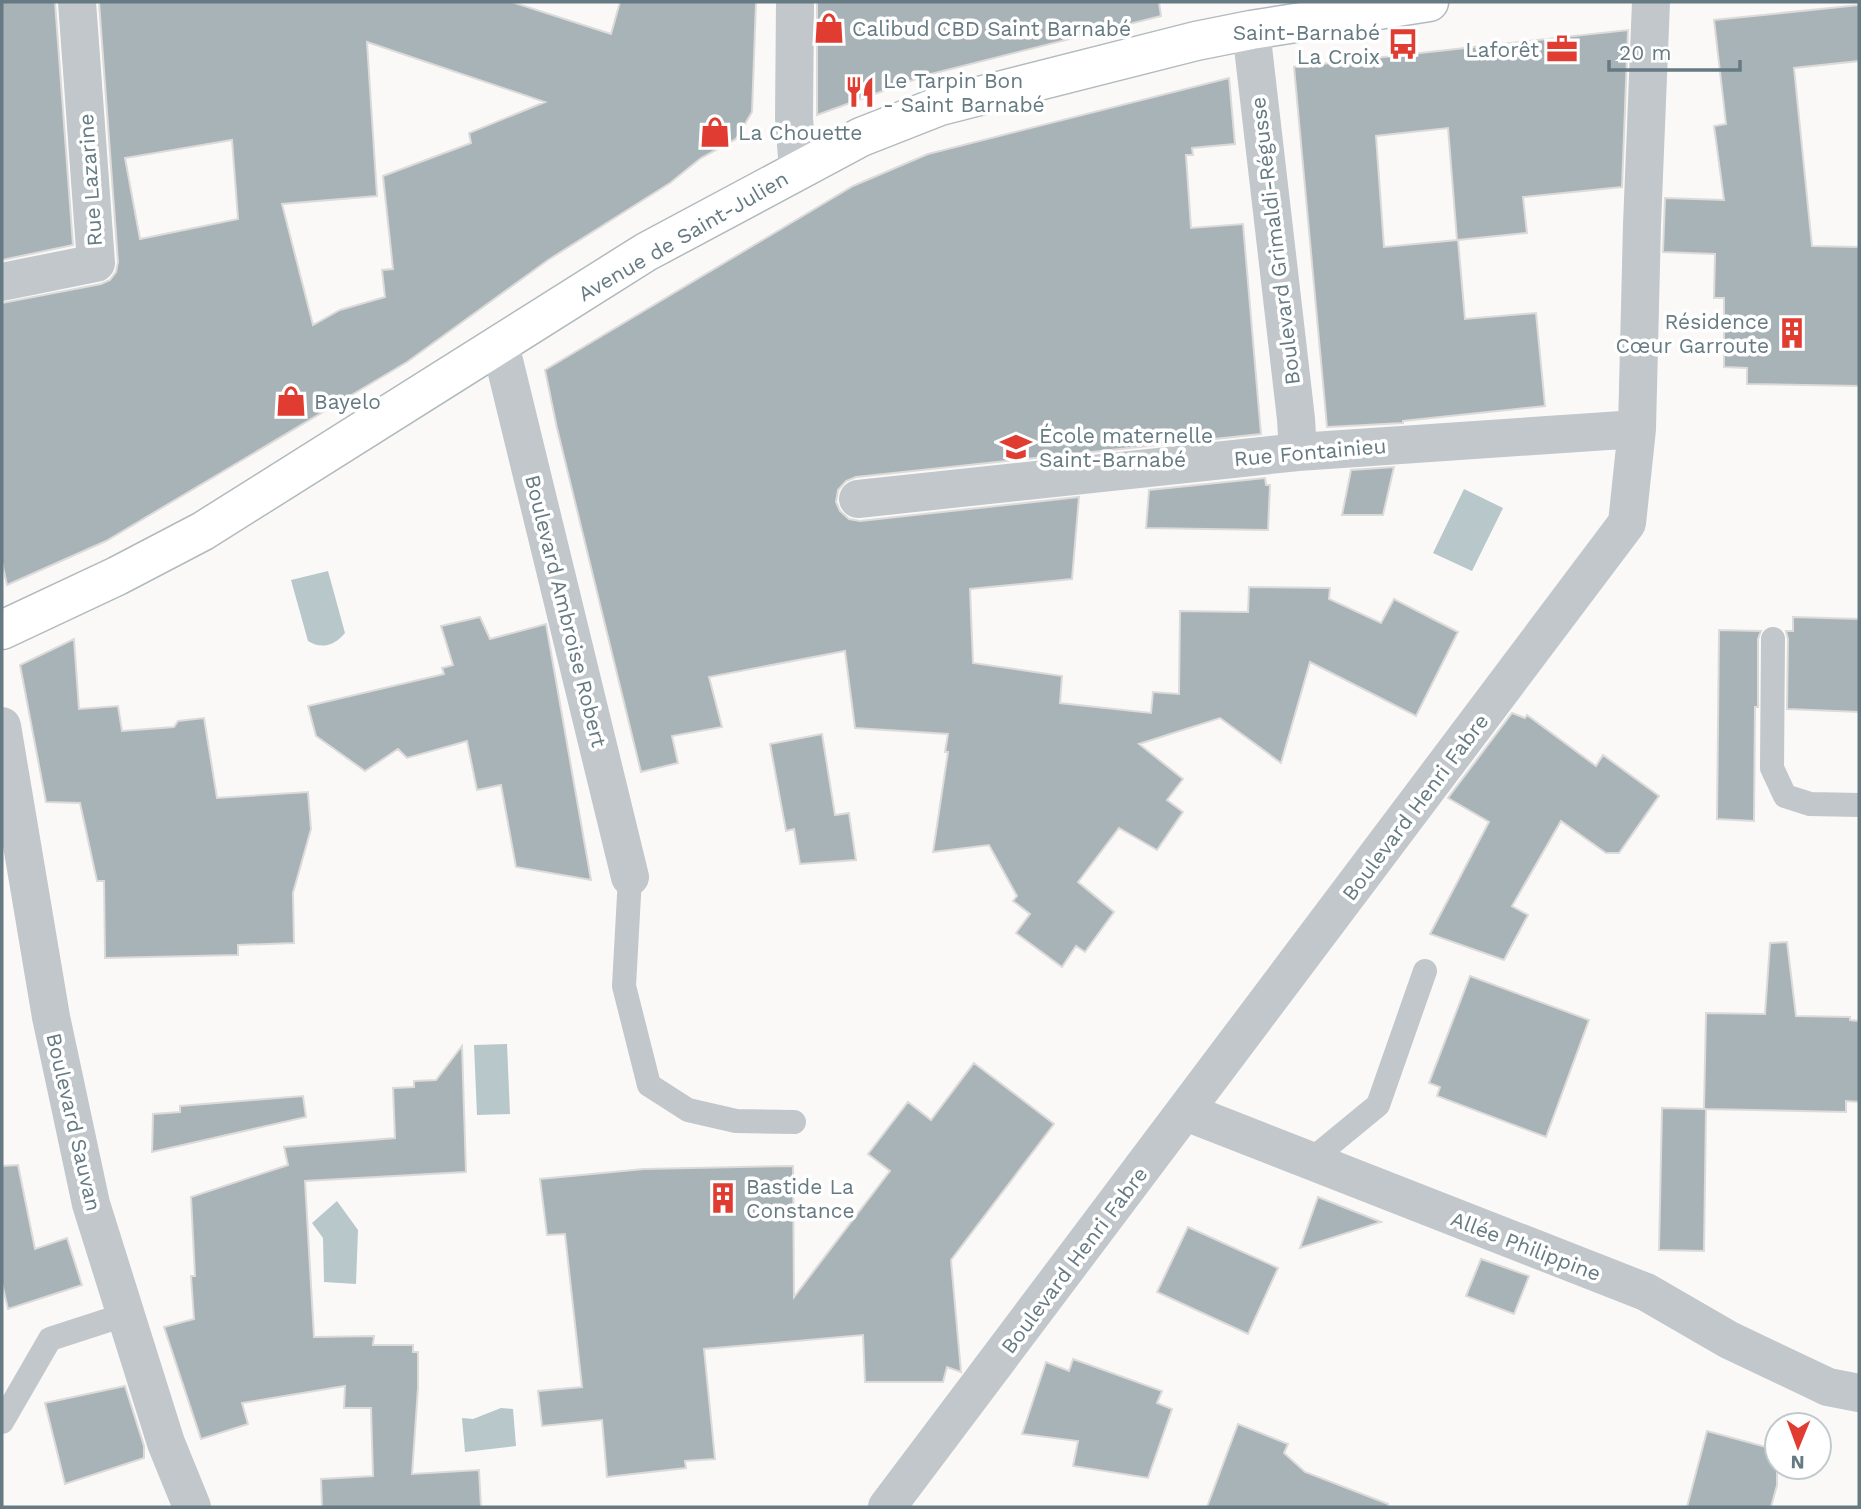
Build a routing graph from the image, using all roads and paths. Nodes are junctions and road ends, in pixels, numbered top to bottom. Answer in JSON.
{"nodes":[{"id":1,"x":77,"y":2,"type":"edge"},
{"id":2,"x":795,"y":2,"type":"edge"},
{"id":3,"x":1429,"y":2,"type":"edge"},
{"id":4,"x":1651,"y":2,"type":"edge"},
{"id":5,"x":1251,"y":30,"type":"junction"},
{"id":6,"x":797,"y":170,"type":"junction"},
{"id":7,"x":2,"y":282,"type":"edge"},
{"id":8,"x":500,"y":344,"type":"junction"},
{"id":9,"x":1637,"y":429,"type":"junction"},
{"id":10,"x":1298,"y":452,"type":"junction"},
{"id":11,"x":859,"y":499,"type":"dead end"},
{"id":12,"x":2,"y":630,"type":"edge"},
{"id":13,"x":1773,"y":639,"type":"dead end"},
{"id":14,"x":2,"y":726,"type":"edge"},
{"id":15,"x":1859,"y":805,"type":"edge"},
{"id":16,"x":630,"y":877,"type":"joint"},
{"id":17,"x":1424,"y":971,"type":"dead end"},
{"id":18,"x":1186,"y":1112,"type":"junction"},
{"id":19,"x":794,"y":1122,"type":"dead end"},
{"id":20,"x":1310,"y":1161,"type":"junction"},
{"id":21,"x":124,"y":1315,"type":"junction"},
{"id":22,"x":1859,"y":1393,"type":"edge"},
{"id":23,"x":2,"y":1422,"type":"edge"},
{"id":24,"x":192,"y":1507,"type":"edge"},
{"id":25,"x":887,"y":1507,"type":"edge"}],
"edges":[{"from":1,"to":7,"type":"street","name":"Rue Lazarine"},
{"from":2,"to":6,"type":"street"},
{"from":3,"to":5,"type":"main road","name":"Avenue de Saint-Julien"},
{"from":4,"to":9,"type":"street","name":"Boulevard Henri Fabre"},
{"from":5,"to":6,"type":"main road","name":"Avenue de Saint-Julien"},
{"from":5,"to":10,"type":"street","name":"Boulevard Grimaldi-Régusse"},
{"from":6,"to":8,"type":"main road","name":"Avenue de Saint-Julien"},
{"from":8,"to":12,"type":"main road","name":"Avenue de Saint-Julien"},
{"from":8,"to":16,"type":"street","name":"Boulevard Ambroise Robert"},
{"from":9,"to":10,"type":"street","name":"Rue Fontainieu"},
{"from":9,"to":18,"type":"street","name":"Boulevard Henri Fabre"},
{"from":10,"to":11,"type":"street","name":"Rue Fontainieu"},
{"from":13,"to":15,"type":"lane"},
{"from":14,"to":21,"type":"street","name":"Boulevard Sauvan"},
{"from":16,"to":19,"type":"lane"},
{"from":17,"to":20,"type":"lane"},
{"from":18,"to":20,"type":"street","name":"Allée Philippine"},
{"from":18,"to":25,"type":"street","name":"Boulevard Henri Fabre"},
{"from":20,"to":22,"type":"street","name":"Allée Philippine"},
{"from":21,"to":23,"type":"lane"},
{"from":21,"to":24,"type":"street","name":"Boulevard Sauvan"}]}
